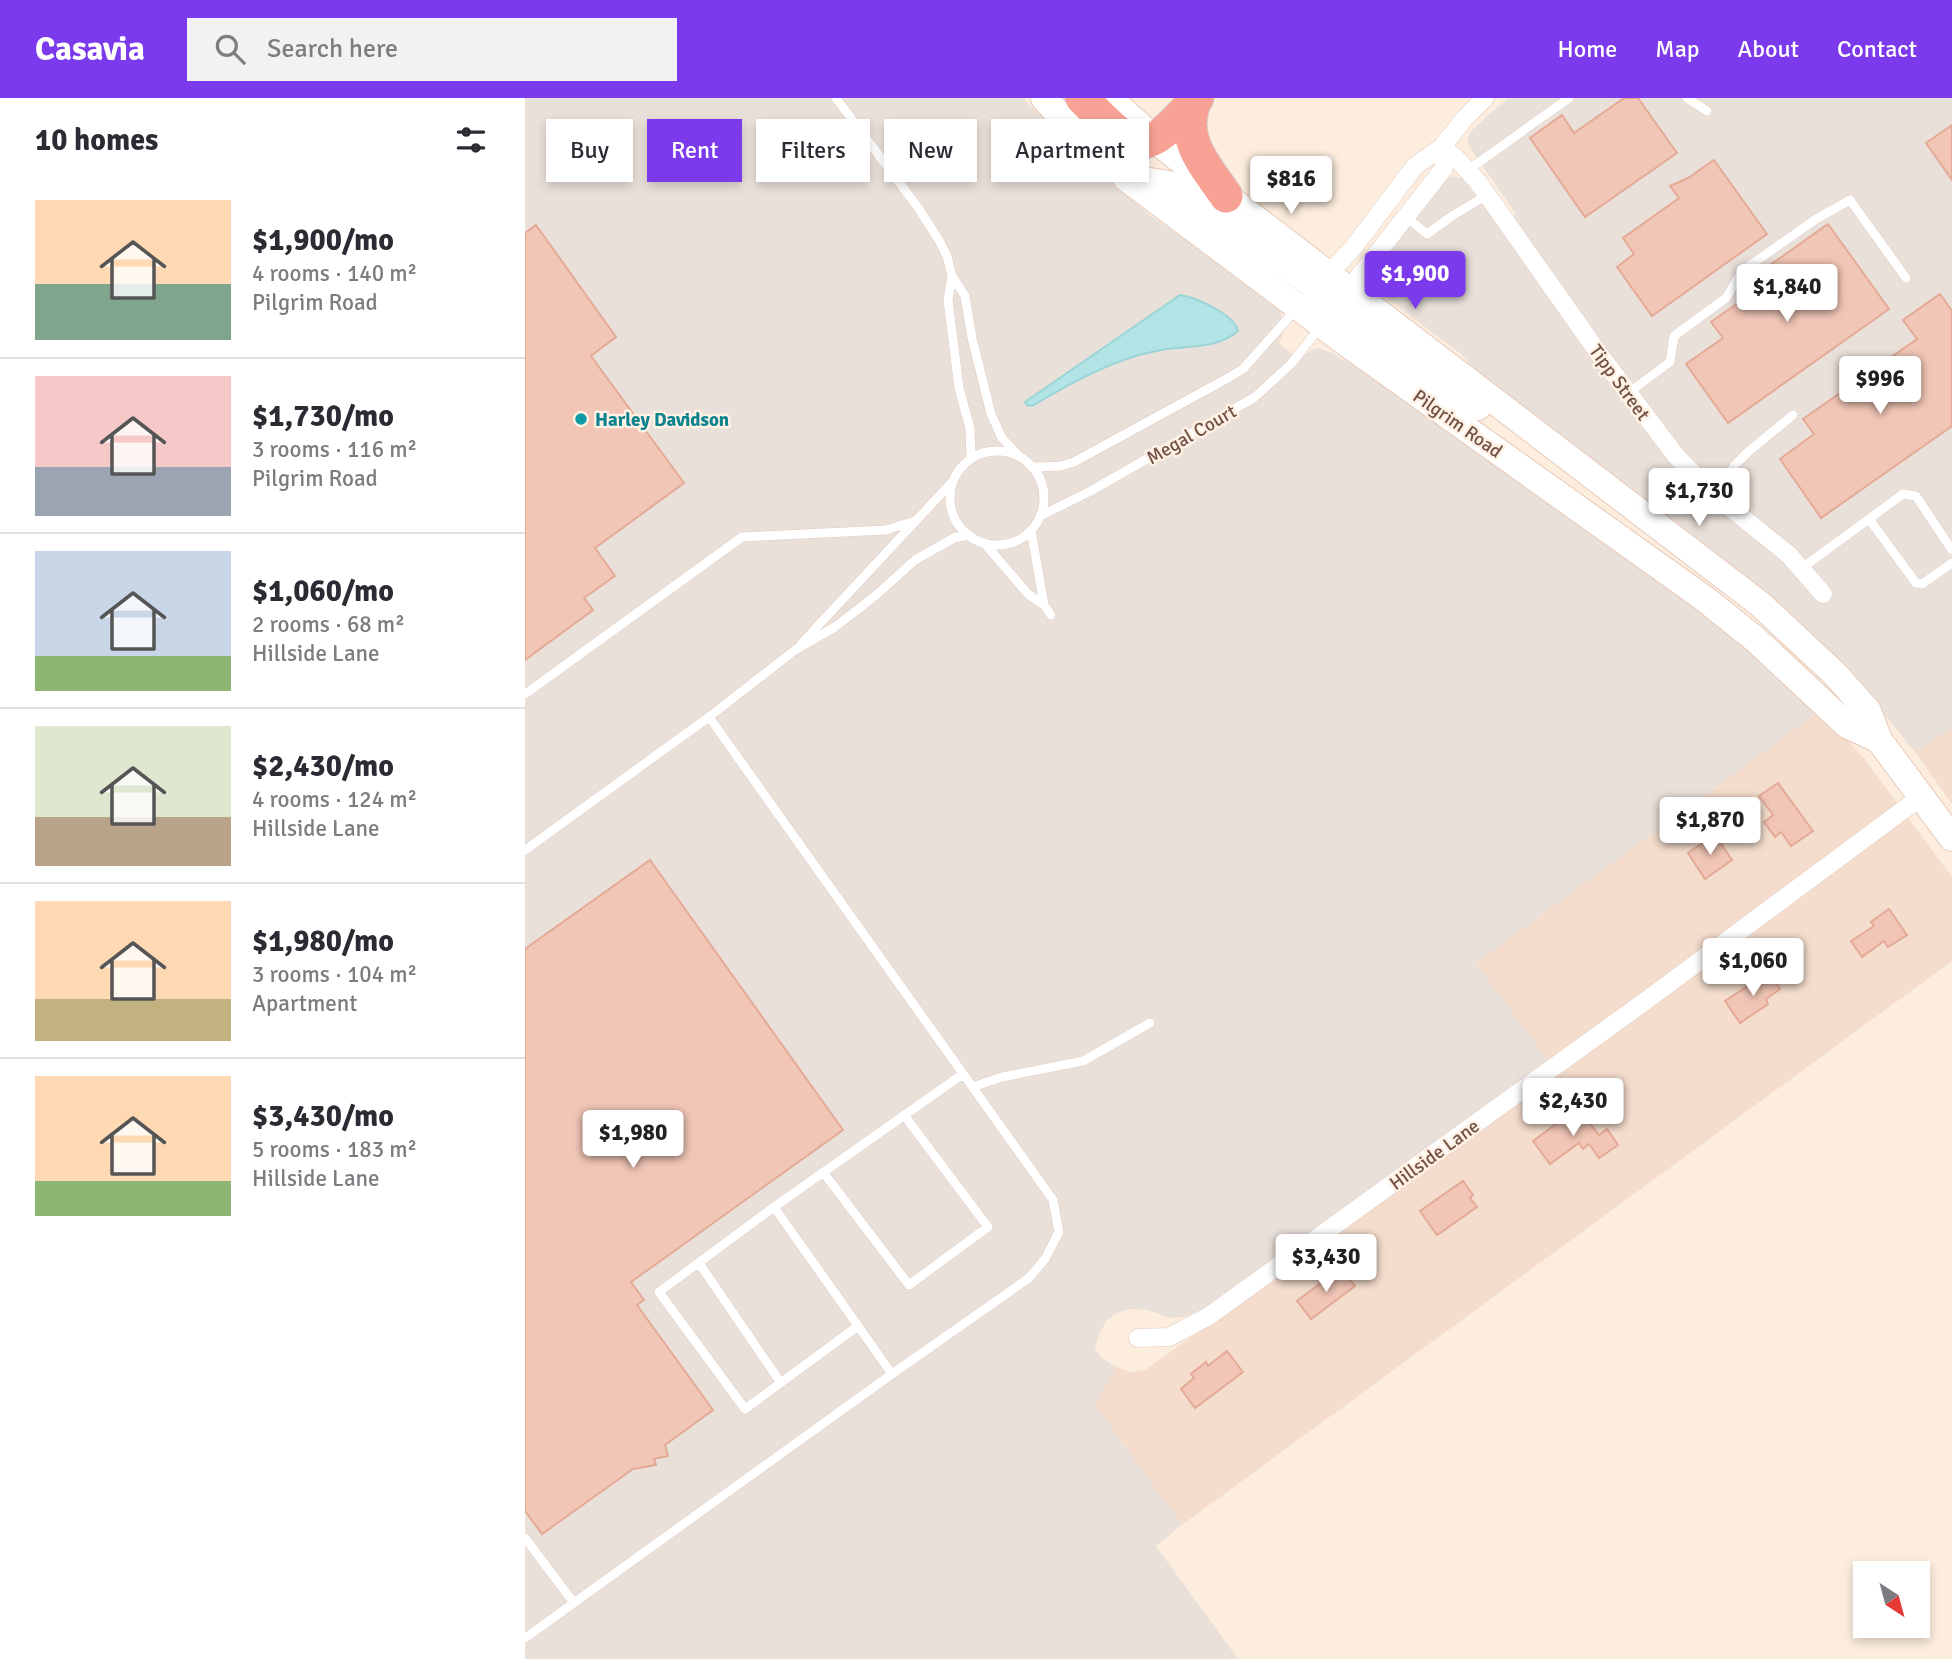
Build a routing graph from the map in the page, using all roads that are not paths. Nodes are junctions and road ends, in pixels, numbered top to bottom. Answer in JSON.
{"nodes":[{"id":1,"x":836,"y":98,"type":"edge"},
{"id":2,"x":1044,"y":98,"type":"edge"},
{"id":3,"x":1082,"y":98,"type":"edge"},
{"id":4,"x":1109,"y":98,"type":"edge"},
{"id":5,"x":1485,"y":98,"type":"edge"},
{"id":6,"x":1569,"y":98,"type":"edge"},
{"id":7,"x":1687,"y":98,"type":"edge"},
{"id":8,"x":1196,"y":99,"type":"edge"},
{"id":9,"x":1707,"y":111,"type":"dead end"},
{"id":10,"x":1063,"y":119,"type":"edge"},
{"id":11,"x":1155,"y":140,"type":"junction"},
{"id":12,"x":1441,"y":147,"type":"junction"},
{"id":13,"x":1468,"y":170,"type":"junction"},
{"id":14,"x":1149,"y":181,"type":"edge"},
{"id":15,"x":1131,"y":182,"type":"edge"},
{"id":16,"x":1487,"y":195,"type":"junction"},
{"id":17,"x":1226,"y":196,"type":"junction"},
{"id":18,"x":1406,"y":217,"type":"junction"},
{"id":19,"x":952,"y":276,"type":"junction"},
{"id":20,"x":1906,"y":278,"type":"dead end"},
{"id":21,"x":1330,"y":297,"type":"junction"},
{"id":22,"x":1298,"y":307,"type":"junction"},
{"id":23,"x":1628,"y":393,"type":"junction"},
{"id":24,"x":1793,"y":415,"type":"dead end"},
{"id":25,"x":1019,"y":455,"type":"junction"},
{"id":26,"x":971,"y":459,"type":"junction"},
{"id":27,"x":1034,"y":467,"type":"junction"},
{"id":28,"x":953,"y":481,"type":"junction"},
{"id":29,"x":1716,"y":496,"type":"junction"},
{"id":30,"x":1040,"y":516,"type":"junction"},
{"id":31,"x":1869,"y":519,"type":"junction"},
{"id":32,"x":915,"y":521,"type":"junction"},
{"id":33,"x":1031,"y":530,"type":"junction"},
{"id":34,"x":968,"y":535,"type":"junction"},
{"id":35,"x":985,"y":544,"type":"junction"},
{"id":36,"x":1952,"y":550,"type":"edge"},
{"id":37,"x":1952,"y":563,"type":"edge"},
{"id":38,"x":1802,"y":568,"type":"junction"},
{"id":39,"x":1823,"y":594,"type":"dead end"},
{"id":40,"x":1044,"y":605,"type":"junction"},
{"id":41,"x":1051,"y":615,"type":"dead end"},
{"id":42,"x":795,"y":650,"type":"junction"},
{"id":43,"x":525,"y":694,"type":"edge"},
{"id":44,"x":709,"y":717,"type":"junction"},
{"id":45,"x":1879,"y":740,"type":"junction"},
{"id":46,"x":1922,"y":796,"type":"junction"},
{"id":47,"x":1952,"y":838,"type":"edge"},
{"id":48,"x":525,"y":850,"type":"edge"},
{"id":49,"x":1150,"y":1023,"type":"dead end"},
{"id":50,"x":963,"y":1074,"type":"junction"},
{"id":51,"x":973,"y":1087,"type":"junction"},
{"id":52,"x":904,"y":1115,"type":"junction"},
{"id":53,"x":823,"y":1172,"type":"junction"},
{"id":54,"x":774,"y":1207,"type":"junction"},
{"id":55,"x":699,"y":1263,"type":"junction"},
{"id":56,"x":858,"y":1326,"type":"junction"},
{"id":57,"x":1137,"y":1338,"type":"dead end"},
{"id":58,"x":892,"y":1374,"type":"junction"},
{"id":59,"x":781,"y":1383,"type":"junction"},
{"id":60,"x":525,"y":1538,"type":"edge"},
{"id":61,"x":575,"y":1603,"type":"junction"},
{"id":62,"x":525,"y":1623,"type":"edge"},
{"id":63,"x":529,"y":1636,"type":"edge"}],
"edges":[{"from":1,"to":19,"type":"lane"},
{"from":2,"to":10,"type":"street","name":"Pilgrim Road"},
{"from":3,"to":11,"type":"highway"},
{"from":4,"to":11,"type":"street","name":"Pilgrim Road"},
{"from":5,"to":12,"type":"street"},
{"from":6,"to":13,"type":"lane"},
{"from":7,"to":9,"type":"lane"},
{"from":8,"to":11,"type":"highway"},
{"from":8,"to":17,"type":"highway"},
{"from":11,"to":17,"type":"street","name":"Pilgrim Road"},
{"from":12,"to":13,"type":"street","name":"Tipp Street"},
{"from":12,"to":18,"type":"street"},
{"from":12,"to":21,"type":"street"},
{"from":13,"to":16,"type":"street","name":"Tipp Street"},
{"from":14,"to":21,"type":"street"},
{"from":15,"to":22,"type":"street","name":"Pilgrim Road"},
{"from":16,"to":18,"type":"lane"},
{"from":16,"to":23,"type":"street","name":"Tipp Street"},
{"from":17,"to":21,"type":"street","name":"Pilgrim Road"},
{"from":18,"to":21,"type":"street"},
{"from":19,"to":25,"type":"lane"},
{"from":19,"to":26,"type":"lane"},
{"from":20,"to":23,"type":"lane"},
{"from":21,"to":22,"type":"street","name":"Pilgrim Road"},
{"from":21,"to":30,"type":"lane","name":"Megal Court"},
{"from":21,"to":45,"type":"street","name":"Pilgrim Road"},
{"from":21,"to":45,"type":"street","name":"Pilgrim Road"},
{"from":22,"to":27,"type":"lane","name":"Megal Court"},
{"from":23,"to":29,"type":"street","name":"Tipp Street"},
{"from":24,"to":29,"type":"lane"},
{"from":25,"to":26,"type":"lane"},
{"from":25,"to":27,"type":"lane"},
{"from":26,"to":28,"type":"lane"},
{"from":27,"to":30,"type":"lane"},
{"from":28,"to":32,"type":"lane"},
{"from":28,"to":34,"type":"lane"},
{"from":29,"to":38,"type":"street","name":"Tipp Street"},
{"from":30,"to":33,"type":"lane"},
{"from":31,"to":36,"type":"lane"},
{"from":31,"to":37,"type":"lane"},
{"from":31,"to":38,"type":"lane"},
{"from":32,"to":42,"type":"lane"},
{"from":32,"to":43,"type":"lane"},
{"from":33,"to":35,"type":"lane"},
{"from":33,"to":40,"type":"lane"},
{"from":34,"to":35,"type":"lane"},
{"from":34,"to":42,"type":"lane"},
{"from":35,"to":40,"type":"lane"},
{"from":38,"to":39,"type":"street","name":"Tipp Street"},
{"from":40,"to":41,"type":"lane"},
{"from":42,"to":44,"type":"lane"},
{"from":44,"to":48,"type":"lane"},
{"from":44,"to":50,"type":"lane"},
{"from":45,"to":46,"type":"street","name":"Pilgrim Road"},
{"from":46,"to":47,"type":"street","name":"Pilgrim Road"},
{"from":46,"to":57,"type":"street","name":"Hillside Lane"},
{"from":49,"to":51,"type":"lane"},
{"from":50,"to":51,"type":"lane"},
{"from":50,"to":52,"type":"lane"},
{"from":51,"to":58,"type":"lane"},
{"from":52,"to":53,"type":"lane"},
{"from":52,"to":53,"type":"lane"},
{"from":53,"to":54,"type":"lane"},
{"from":54,"to":55,"type":"lane"},
{"from":54,"to":56,"type":"lane"},
{"from":55,"to":59,"type":"lane"},
{"from":55,"to":59,"type":"lane"},
{"from":56,"to":58,"type":"lane"},
{"from":56,"to":59,"type":"lane"},
{"from":58,"to":61,"type":"lane"},
{"from":60,"to":61,"type":"lane"},
{"from":61,"to":63,"type":"lane"},
{"from":62,"to":63,"type":"lane"}]}
